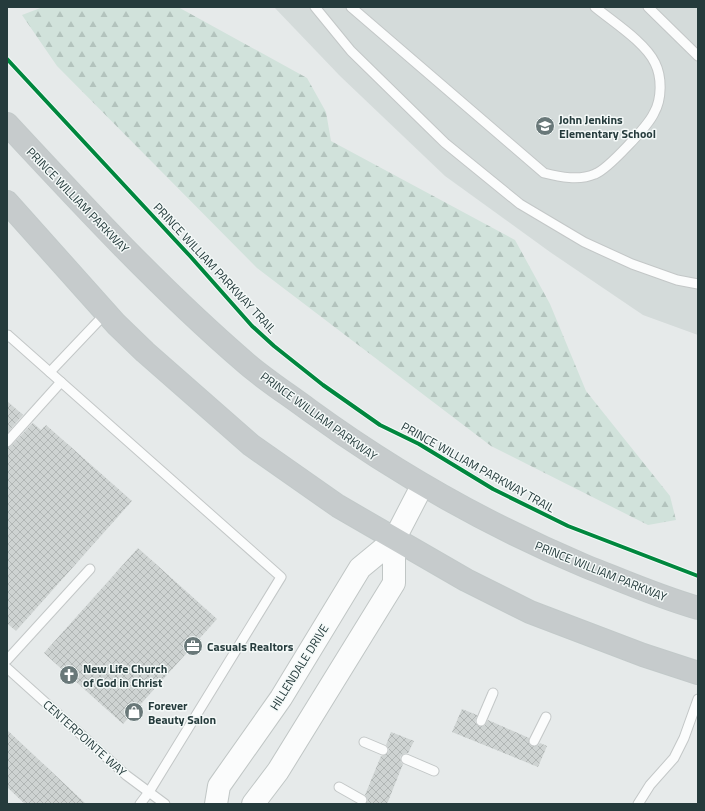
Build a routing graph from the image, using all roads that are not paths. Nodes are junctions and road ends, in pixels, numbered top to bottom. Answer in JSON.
{"nodes":[{"id":1,"x":315,"y":7,"type":"edge"},
{"id":2,"x":351,"y":7,"type":"edge"},
{"id":3,"x":595,"y":7,"type":"edge"},
{"id":4,"x":648,"y":7,"type":"edge"},
{"id":5,"x":698,"y":56,"type":"edge"},
{"id":6,"x":7,"y":124,"type":"edge"},
{"id":7,"x":7,"y":202,"type":"edge"},
{"id":8,"x":698,"y":284,"type":"edge"},
{"id":9,"x":106,"y":314,"type":"junction"},
{"id":10,"x":8,"y":336,"type":"edge"},
{"id":11,"x":50,"y":372,"type":"junction"},
{"id":12,"x":61,"y":382,"type":"junction"},
{"id":13,"x":7,"y":442,"type":"edge"},
{"id":14,"x":422,"y":486,"type":"junction"},
{"id":15,"x":394,"y":540,"type":"junction"},
{"id":16,"x":90,"y":569,"type":"dead end"},
{"id":17,"x":697,"y":604,"type":"edge"},
{"id":18,"x":7,"y":660,"type":"edge"},
{"id":19,"x":7,"y":668,"type":"edge"},
{"id":20,"x":698,"y":673,"type":"edge"},
{"id":21,"x":493,"y":693,"type":"dead end"},
{"id":22,"x":698,"y":699,"type":"edge"},
{"id":23,"x":546,"y":717,"type":"dead end"},
{"id":24,"x":481,"y":720,"type":"dead end"},
{"id":25,"x":534,"y":741,"type":"dead end"},
{"id":26,"x":364,"y":742,"type":"dead end"},
{"id":27,"x":384,"y":750,"type":"dead end"},
{"id":28,"x":406,"y":760,"type":"dead end"},
{"id":29,"x":434,"y":771,"type":"dead end"},
{"id":30,"x":339,"y":787,"type":"dead end"},
{"id":31,"x":149,"y":792,"type":"junction"},
{"id":32,"x":362,"y":800,"type":"dead end"},
{"id":33,"x":140,"y":804,"type":"edge"},
{"id":34,"x":165,"y":804,"type":"edge"},
{"id":35,"x":216,"y":804,"type":"edge"},
{"id":36,"x":253,"y":804,"type":"edge"},
{"id":37,"x":638,"y":804,"type":"edge"}],
"edges":[{"from":1,"to":8,"type":"lane"},
{"from":2,"to":3,"type":"lane"},
{"from":4,"to":5,"type":"lane"},
{"from":6,"to":14,"type":"highway","name":"PRINCE WILLIAM PARKWAY"},
{"from":7,"to":9,"type":"highway"},
{"from":9,"to":11,"type":"lane"},
{"from":9,"to":15,"type":"highway"},
{"from":10,"to":11,"type":"lane"},
{"from":11,"to":12,"type":"lane"},
{"from":12,"to":13,"type":"lane"},
{"from":12,"to":31,"type":"lane"},
{"from":14,"to":15,"type":"main road","name":"HILLENDALE DRIVE"},
{"from":14,"to":17,"type":"highway","name":"PRINCE WILLIAM PARKWAY"},
{"from":15,"to":20,"type":"highway"},
{"from":15,"to":35,"type":"main road","name":"HILLENDALE DRIVE"},
{"from":15,"to":36,"type":"main road","name":"HILLENDALE DRIVE"},
{"from":16,"to":18,"type":"lane"},
{"from":19,"to":31,"type":"lane","name":"CENTERPOINTE WAY"},
{"from":21,"to":24,"type":"lane"},
{"from":22,"to":37,"type":"lane"},
{"from":23,"to":25,"type":"lane"},
{"from":26,"to":27,"type":"lane"},
{"from":28,"to":29,"type":"lane"},
{"from":30,"to":32,"type":"lane"},
{"from":31,"to":33,"type":"lane"},
{"from":31,"to":34,"type":"lane","name":"CENTERPOINTE WAY"}]}
